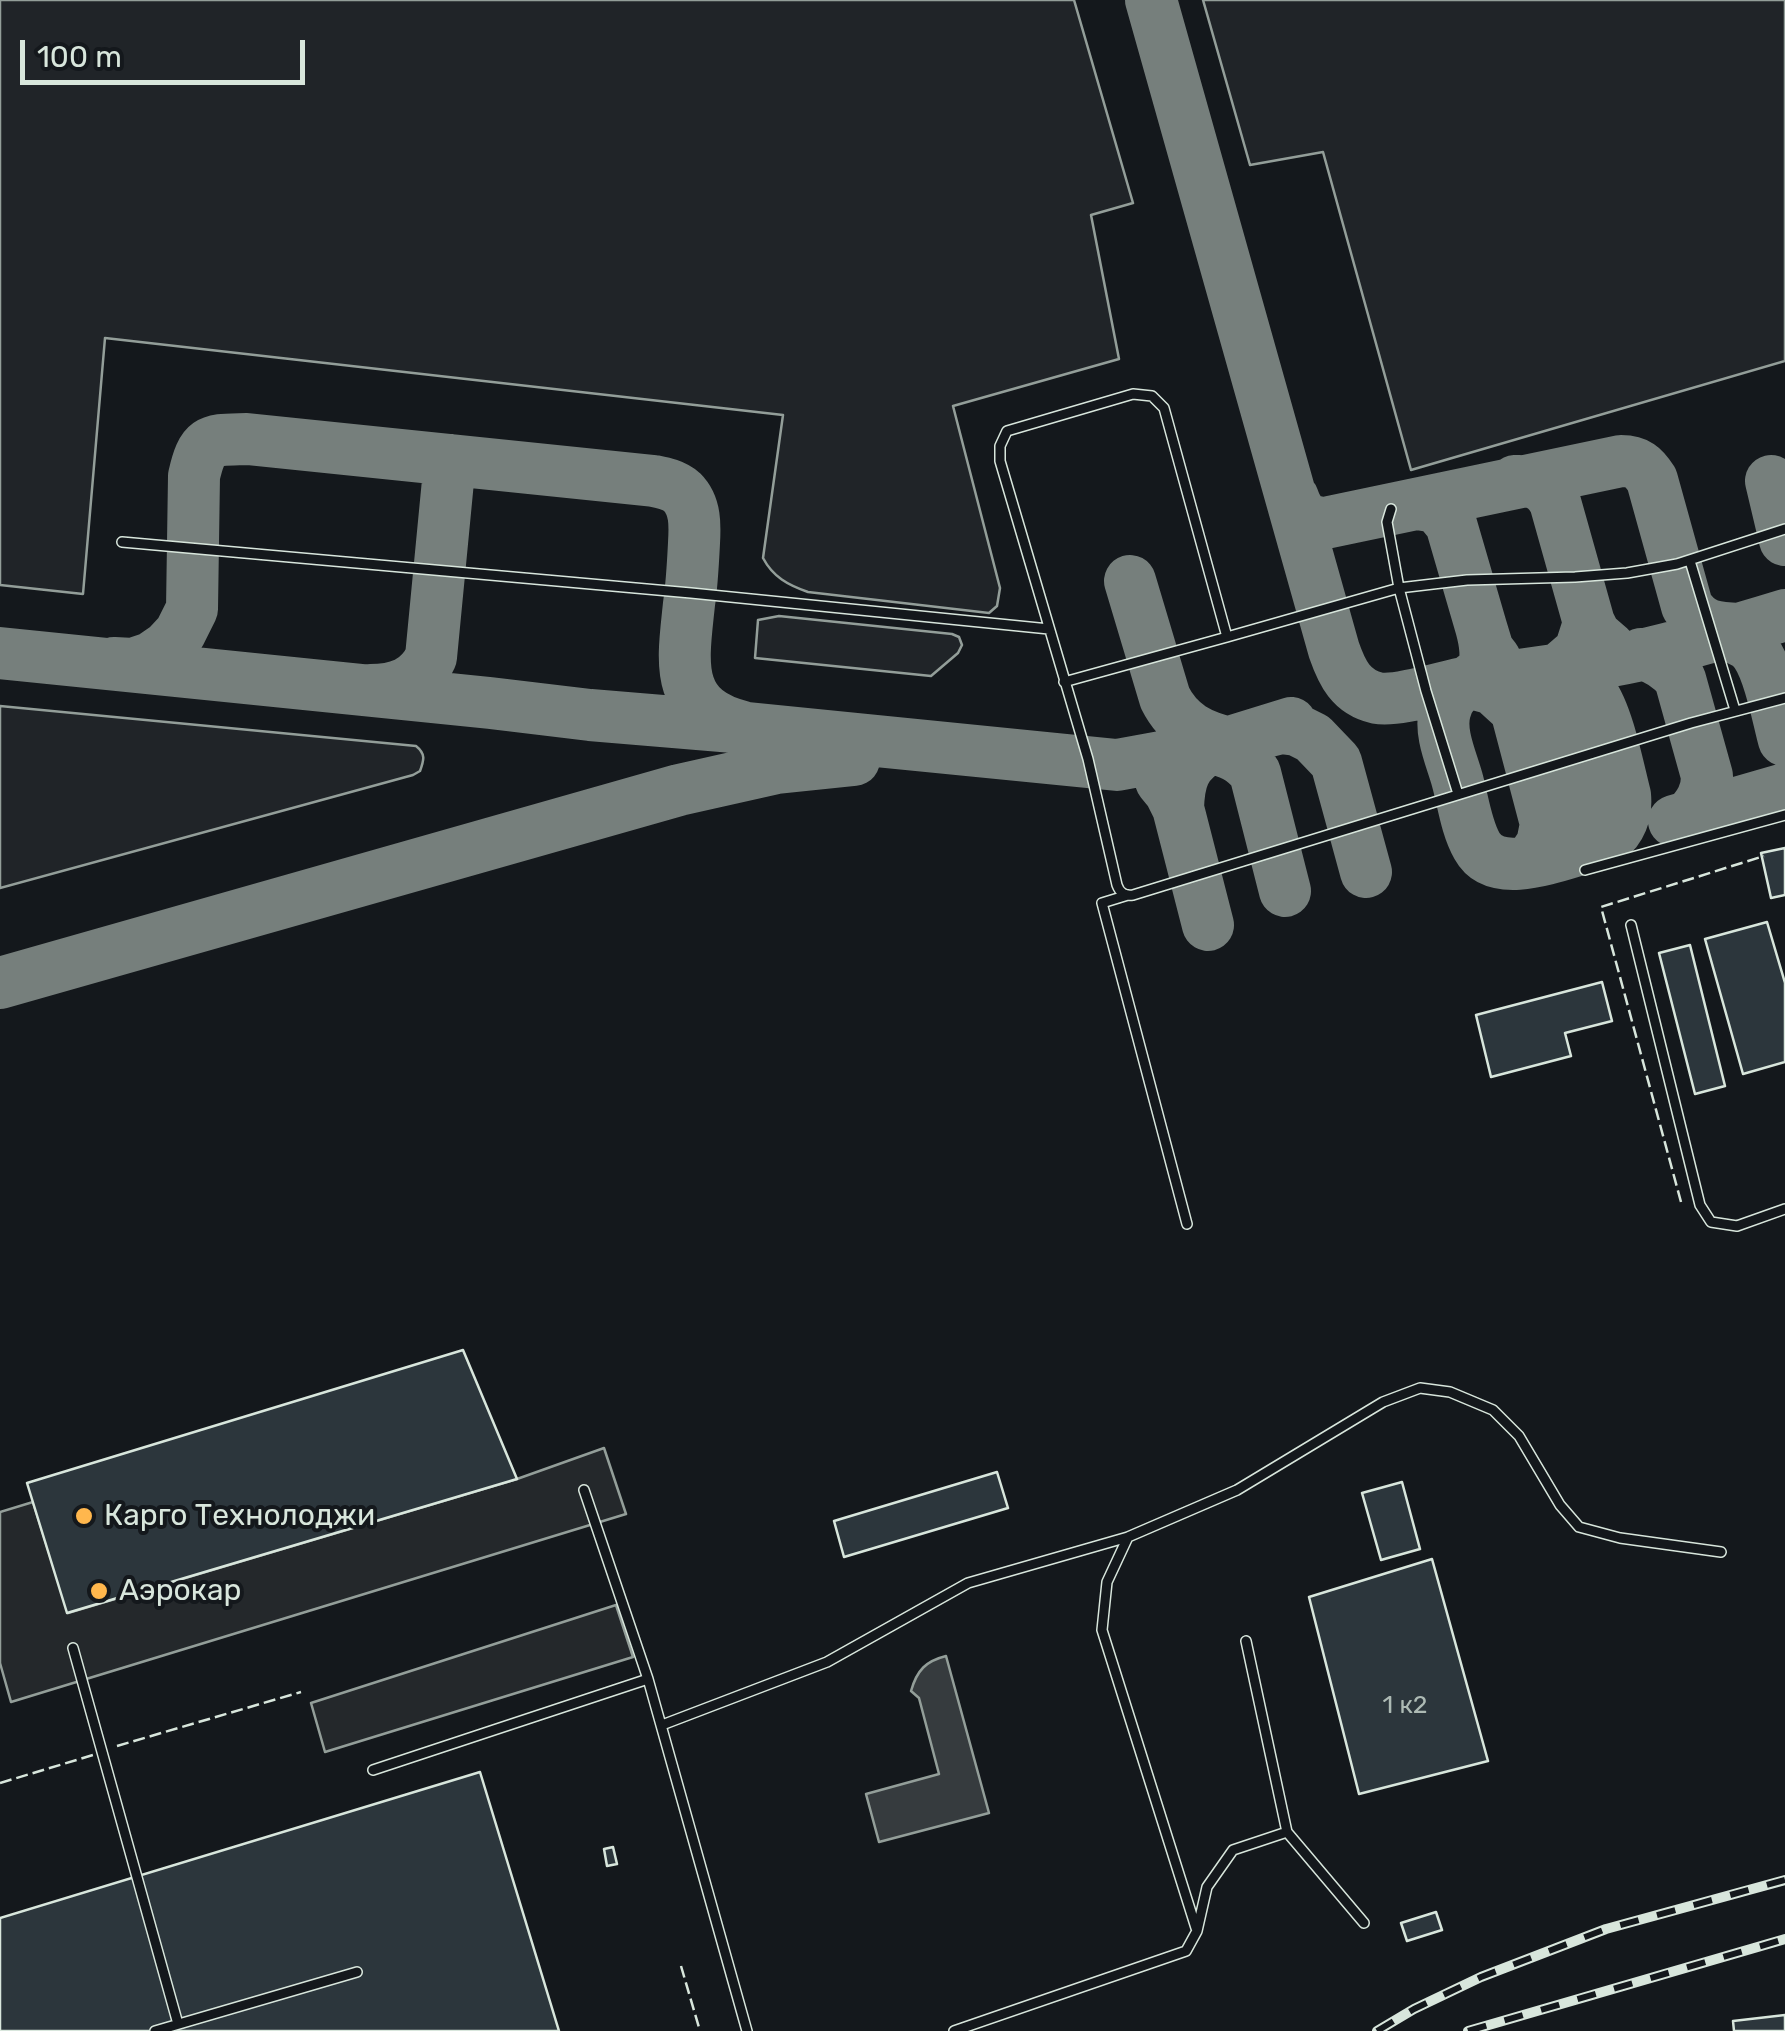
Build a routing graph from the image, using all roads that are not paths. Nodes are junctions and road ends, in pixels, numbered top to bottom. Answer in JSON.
{"nodes":[{"id":1,"x":1391,"y":510,"type":"dead end"},
{"id":2,"x":1785,"y":529,"type":"edge"},
{"id":3,"x":122,"y":542,"type":"dead end"},
{"id":4,"x":1690,"y":560,"type":"junction"},
{"id":5,"x":1399,"y":588,"type":"junction"},
{"id":6,"x":1049,"y":630,"type":"junction"},
{"id":7,"x":1227,"y":636,"type":"junction"},
{"id":8,"x":1064,"y":682,"type":"junction"},
{"id":9,"x":1785,"y":698,"type":"edge"},
{"id":10,"x":1735,"y":710,"type":"junction"},
{"id":11,"x":1458,"y":794,"type":"junction"},
{"id":12,"x":1785,"y":814,"type":"edge"},
{"id":13,"x":1585,"y":870,"type":"dead end"},
{"id":14,"x":1128,"y":895,"type":"junction"},
{"id":15,"x":1630,"y":925,"type":"dead end"},
{"id":16,"x":1785,"y":1210,"type":"edge"},
{"id":17,"x":1187,"y":1224,"type":"dead end"},
{"id":18,"x":584,"y":1490,"type":"dead end"},
{"id":19,"x":1128,"y":1538,"type":"junction"},
{"id":20,"x":1721,"y":1552,"type":"dead end"},
{"id":21,"x":1246,"y":1641,"type":"dead end"},
{"id":22,"x":73,"y":1648,"type":"dead end"},
{"id":23,"x":648,"y":1679,"type":"junction"},
{"id":24,"x":662,"y":1725,"type":"junction"},
{"id":25,"x":373,"y":1770,"type":"dead end"},
{"id":26,"x":1288,"y":1832,"type":"junction"},
{"id":27,"x":1364,"y":1923,"type":"dead end"},
{"id":28,"x":1197,"y":1931,"type":"junction"},
{"id":29,"x":357,"y":1972,"type":"dead end"},
{"id":30,"x":178,"y":2024,"type":"junction"},
{"id":31,"x":155,"y":2031,"type":"edge"},
{"id":32,"x":747,"y":2031,"type":"edge"},
{"id":33,"x":954,"y":2031,"type":"edge"}],
"edges":[{"from":1,"to":5,"type":"lane"},
{"from":2,"to":4,"type":"lane"},
{"from":3,"to":6,"type":"lane"},
{"from":4,"to":5,"type":"lane"},
{"from":4,"to":10,"type":"lane"},
{"from":5,"to":7,"type":"lane"},
{"from":5,"to":11,"type":"lane"},
{"from":6,"to":7,"type":"lane"},
{"from":6,"to":8,"type":"lane"},
{"from":7,"to":8,"type":"lane"},
{"from":8,"to":14,"type":"lane"},
{"from":9,"to":10,"type":"lane"},
{"from":10,"to":11,"type":"lane"},
{"from":11,"to":14,"type":"lane"},
{"from":12,"to":13,"type":"lane"},
{"from":14,"to":17,"type":"lane"},
{"from":15,"to":16,"type":"lane"},
{"from":18,"to":23,"type":"lane"},
{"from":19,"to":20,"type":"lane"},
{"from":19,"to":24,"type":"lane"},
{"from":19,"to":28,"type":"lane"},
{"from":21,"to":26,"type":"lane"},
{"from":22,"to":30,"type":"lane"},
{"from":23,"to":24,"type":"lane"},
{"from":23,"to":25,"type":"lane"},
{"from":24,"to":32,"type":"lane"},
{"from":26,"to":27,"type":"lane"},
{"from":26,"to":28,"type":"lane"},
{"from":28,"to":33,"type":"lane"},
{"from":29,"to":30,"type":"lane"},
{"from":30,"to":31,"type":"lane"}]}
